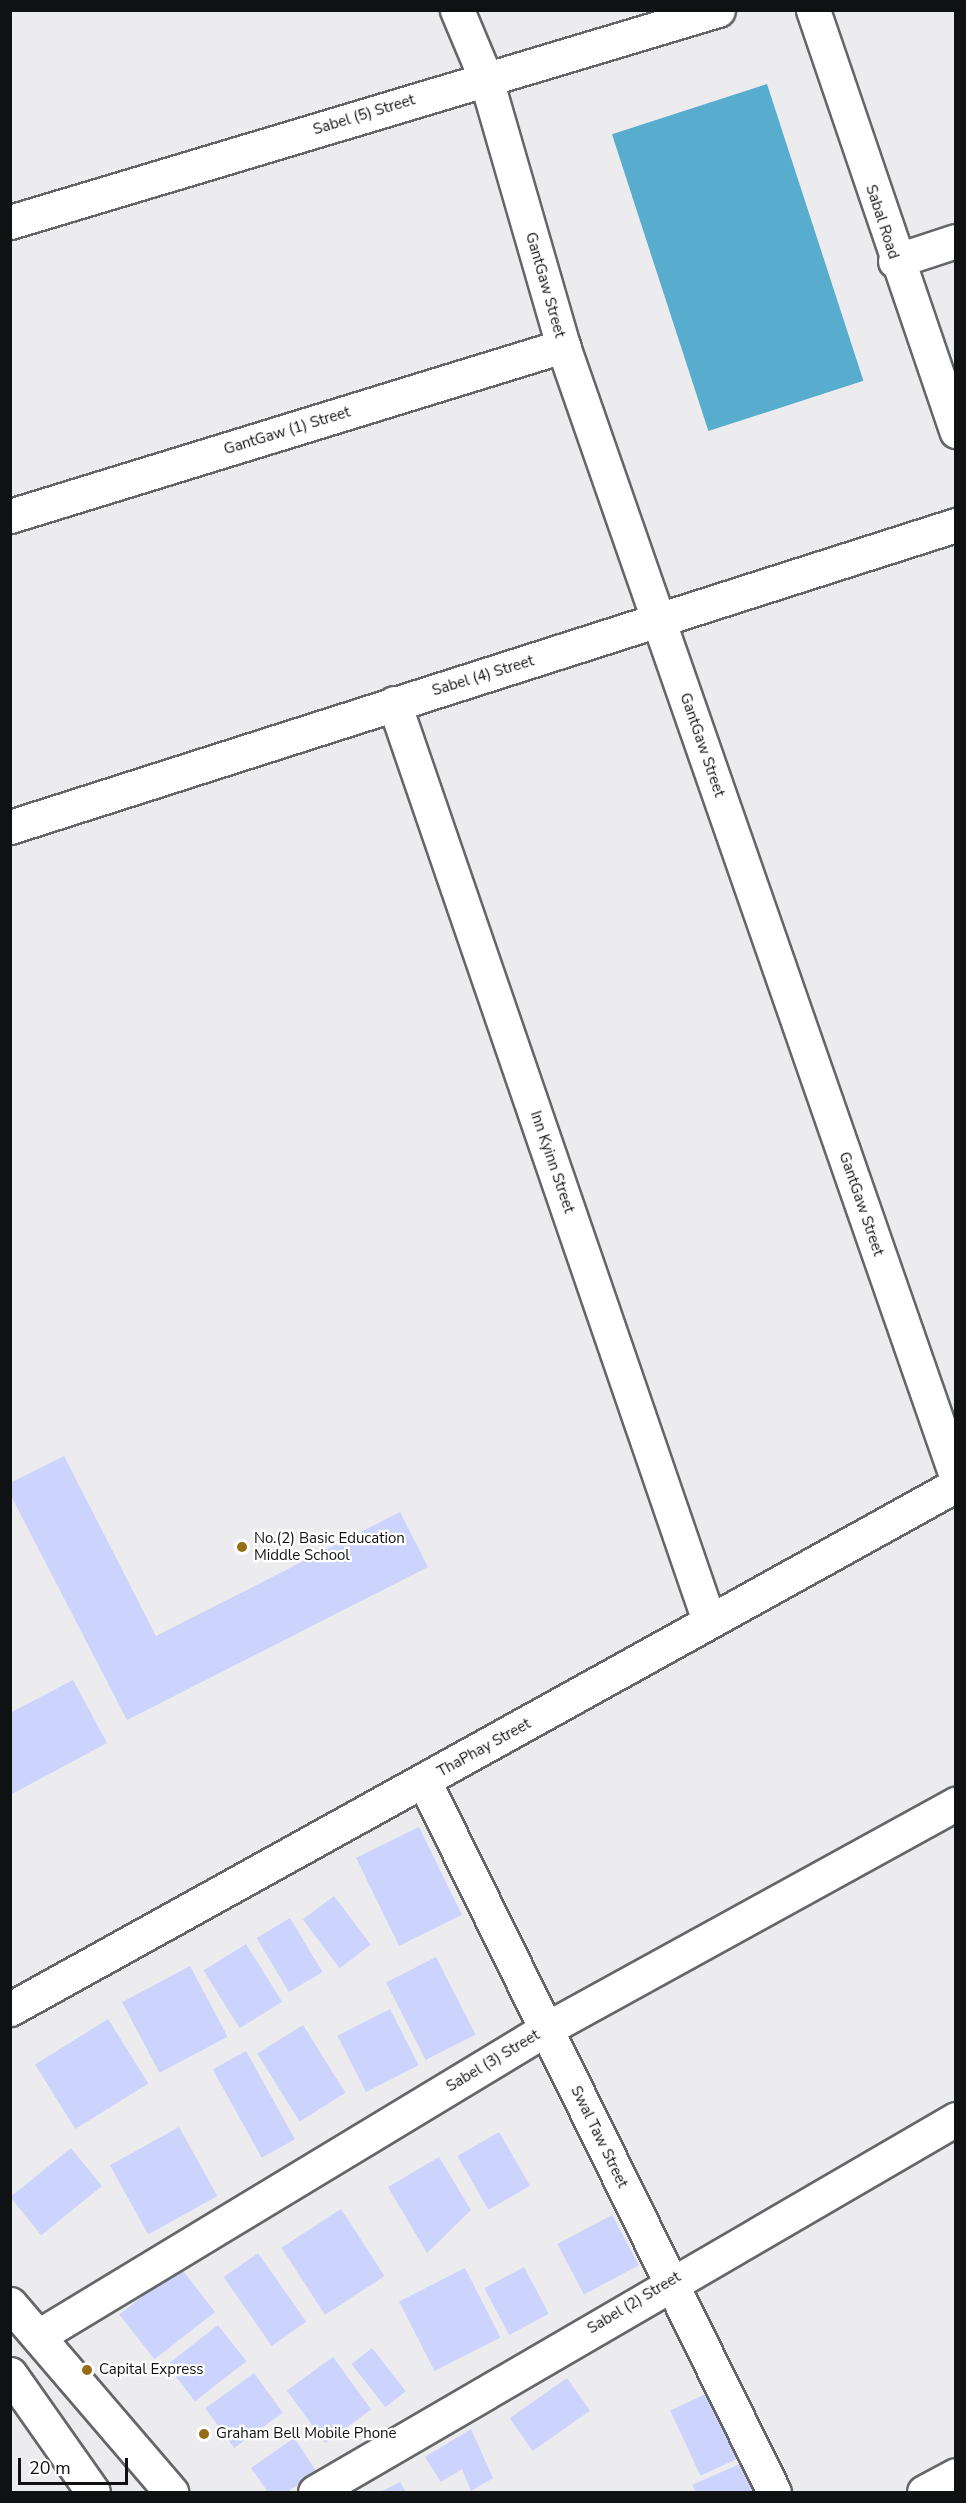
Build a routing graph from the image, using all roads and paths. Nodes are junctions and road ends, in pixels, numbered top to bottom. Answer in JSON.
{"nodes":[{"id":1,"x":457,"y":10,"type":"edge"},
{"id":2,"x":718,"y":10,"type":"edge"},
{"id":3,"x":823,"y":13,"type":"edge"},
{"id":4,"x":486,"y":79,"type":"junction"},
{"id":5,"x":10,"y":222,"type":"edge"},
{"id":6,"x":956,"y":241,"type":"edge"},
{"id":7,"x":895,"y":261,"type":"junction"},
{"id":8,"x":563,"y":346,"type":"junction"},
{"id":9,"x":956,"y":431,"type":"edge"},
{"id":10,"x":10,"y":516,"type":"edge"},
{"id":11,"x":956,"y":525,"type":"edge"},
{"id":12,"x":659,"y":621,"type":"junction"},
{"id":13,"x":394,"y":703,"type":"junction"},
{"id":14,"x":10,"y":827,"type":"edge"},
{"id":15,"x":956,"y":1476,"type":"edge"},
{"id":16,"x":956,"y":1485,"type":"edge"},
{"id":17,"x":710,"y":1621,"type":"junction"},
{"id":18,"x":424,"y":1781,"type":"junction"},
{"id":19,"x":956,"y":1804,"type":"edge"},
{"id":20,"x":10,"y":2009,"type":"edge"},
{"id":21,"x":546,"y":2029,"type":"junction"},
{"id":22,"x":956,"y":2119,"type":"edge"},
{"id":23,"x":670,"y":2282,"type":"junction"},
{"id":24,"x":10,"y":2304,"type":"edge"},
{"id":25,"x":40,"y":2335,"type":"junction"},
{"id":26,"x":10,"y":2374,"type":"edge"},
{"id":27,"x":956,"y":2475,"type":"edge"},
{"id":28,"x":93,"y":2493,"type":"edge"},
{"id":29,"x":171,"y":2493,"type":"edge"},
{"id":30,"x":315,"y":2493,"type":"edge"},
{"id":31,"x":774,"y":2493,"type":"edge"},
{"id":32,"x":924,"y":2493,"type":"edge"}],
"edges":[{"from":1,"to":4,"type":"street","name":"GantGaw Street"},
{"from":2,"to":4,"type":"street","name":"Sabel (5) Street"},
{"from":3,"to":7,"type":"street","name":"Sabal Road"},
{"from":4,"to":5,"type":"street","name":"Sabel (5) Street"},
{"from":4,"to":8,"type":"street","name":"GantGaw Street"},
{"from":6,"to":7,"type":"street"},
{"from":7,"to":9,"type":"street","name":"Sabal Road"},
{"from":8,"to":10,"type":"street","name":"GantGaw (1) Street"},
{"from":8,"to":12,"type":"street","name":"GantGaw Street"},
{"from":11,"to":12,"type":"street","name":"Sabel (4) Street"},
{"from":12,"to":13,"type":"street","name":"Sabel (4) Street"},
{"from":12,"to":15,"type":"street","name":"GantGaw Street"},
{"from":13,"to":14,"type":"street","name":"Sabel (4) Street"},
{"from":13,"to":17,"type":"street","name":"Inn Kyinn Street"},
{"from":16,"to":17,"type":"street","name":"ThaPhay Street"},
{"from":17,"to":18,"type":"street","name":"ThaPhay Street"},
{"from":18,"to":20,"type":"street","name":"ThaPhay Street"},
{"from":18,"to":21,"type":"street","name":"Swal Taw Street"},
{"from":19,"to":21,"type":"street","name":"Sabel (3) Street"},
{"from":21,"to":23,"type":"street","name":"Swal Taw Street"},
{"from":21,"to":25,"type":"street","name":"Sabel (3) Street"},
{"from":22,"to":23,"type":"street","name":"Sabel (2) Street"},
{"from":23,"to":30,"type":"street","name":"Sabel (2) Street"},
{"from":23,"to":31,"type":"street","name":"Swal Taw Street"},
{"from":24,"to":25,"type":"street"},
{"from":25,"to":29,"type":"street"},
{"from":26,"to":28,"type":"street"},
{"from":27,"to":32,"type":"street"}]}
